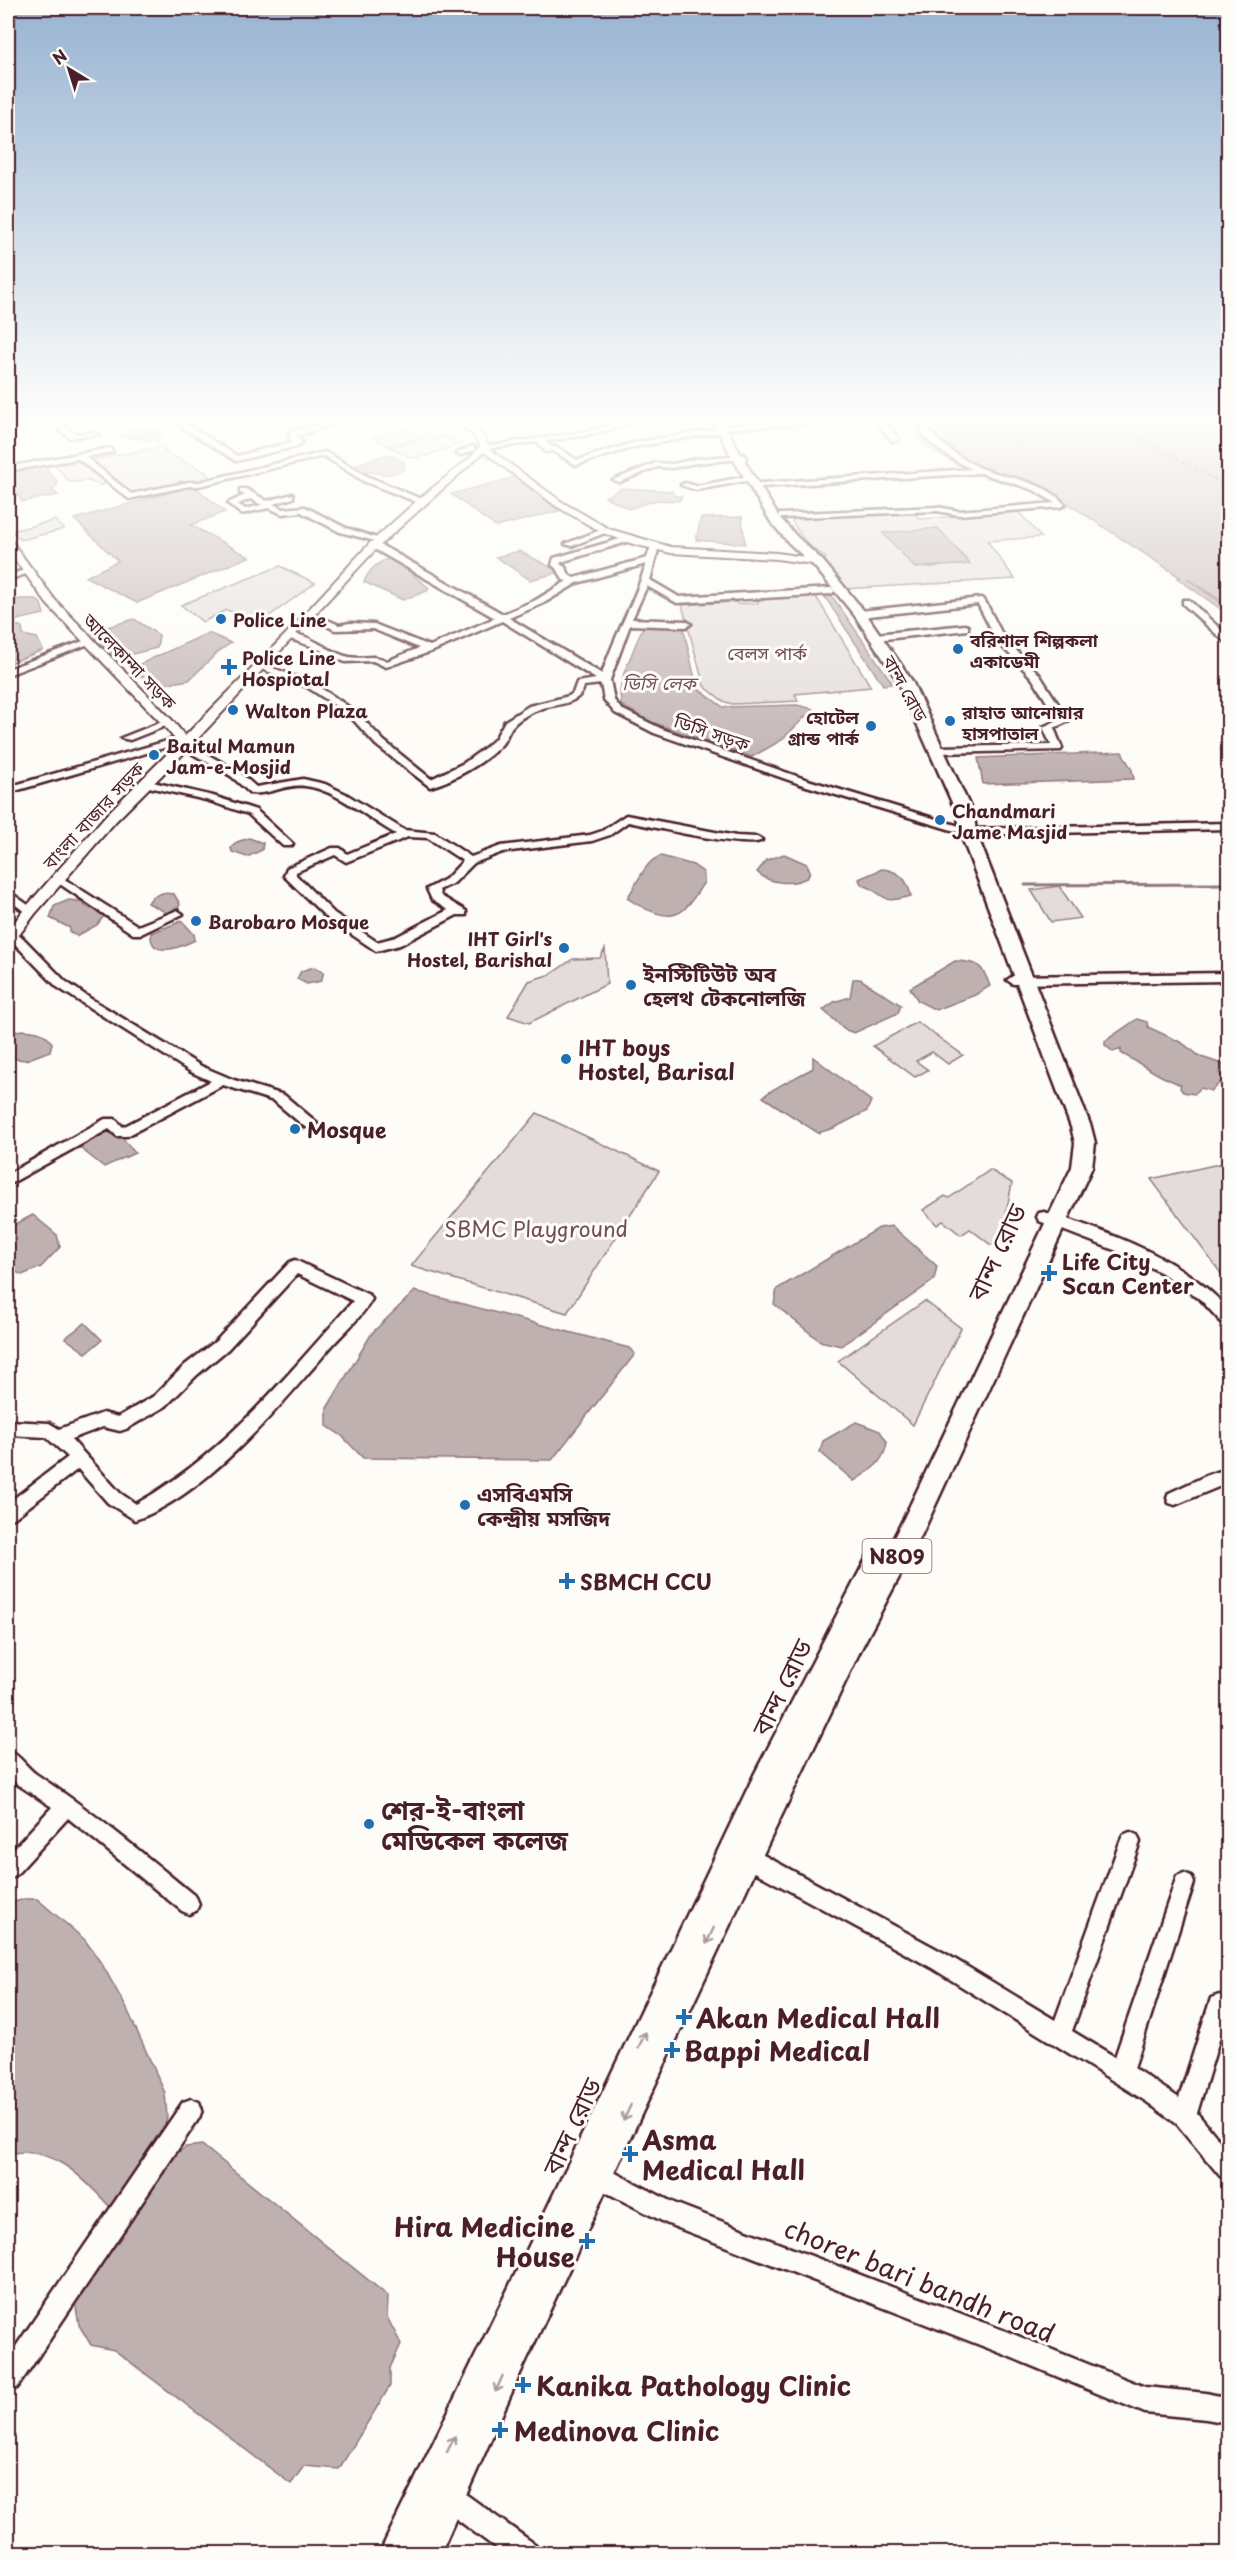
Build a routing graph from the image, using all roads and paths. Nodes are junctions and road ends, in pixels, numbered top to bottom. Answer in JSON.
{"nodes":[{"id":1,"x":369,"y":540,"type":"edge"},
{"id":2,"x":379,"y":540,"type":"edge"},
{"id":3,"x":582,"y":540,"type":"edge"},
{"id":4,"x":625,"y":540,"type":"edge"},
{"id":5,"x":629,"y":540,"type":"edge"},
{"id":6,"x":640,"y":540,"type":"edge"},
{"id":7,"x":792,"y":540,"type":"edge"},
{"id":8,"x":800,"y":540,"type":"edge"},
{"id":9,"x":376,"y":542,"type":"junction"},
{"id":10,"x":8,"y":544,"type":"edge"},
{"id":11,"x":569,"y":544,"type":"dead end"},
{"id":12,"x":655,"y":546,"type":"junction"},
{"id":13,"x":808,"y":555,"type":"junction"},
{"id":14,"x":651,"y":560,"type":"junction"},
{"id":15,"x":28,"y":572,"type":"junction"},
{"id":16,"x":8,"y":578,"type":"edge"},
{"id":17,"x":574,"y":581,"type":"junction"},
{"id":18,"x":645,"y":581,"type":"junction"},
{"id":19,"x":831,"y":591,"type":"junction"},
{"id":20,"x":1186,"y":602,"type":"dead end"},
{"id":21,"x":860,"y":614,"type":"junction"},
{"id":22,"x":309,"y":615,"type":"junction"},
{"id":23,"x":502,"y":618,"type":"junction"},
{"id":24,"x":627,"y":622,"type":"junction"},
{"id":25,"x":686,"y":624,"type":"dead end"},
{"id":26,"x":965,"y":628,"type":"dead end"},
{"id":27,"x":290,"y":636,"type":"junction"},
{"id":28,"x":876,"y":637,"type":"junction"},
{"id":29,"x":1228,"y":640,"type":"edge"},
{"id":30,"x":89,"y":642,"type":"junction"},
{"id":31,"x":427,"y":648,"type":"junction"},
{"id":32,"x":259,"y":666,"type":"junction"},
{"id":33,"x":8,"y":672,"type":"edge"},
{"id":34,"x":605,"y":680,"type":"junction"},
{"id":35,"x":168,"y":723,"type":"junction"},
{"id":36,"x":126,"y":738,"type":"dead end"},
{"id":37,"x":183,"y":742,"type":"junction"},
{"id":38,"x":938,"y":750,"type":"junction"},
{"id":39,"x":144,"y":783,"type":"junction"},
{"id":40,"x":8,"y":790,"type":"edge"},
{"id":41,"x":1228,"y":826,"type":"edge"},
{"id":42,"x":968,"y":832,"type":"junction"},
{"id":43,"x":407,"y":833,"type":"junction"},
{"id":44,"x":757,"y":840,"type":"dead end"},
{"id":45,"x":287,"y":844,"type":"dead end"},
{"id":46,"x":470,"y":861,"type":"junction"},
{"id":47,"x":58,"y":878,"type":"junction"},
{"id":48,"x":8,"y":894,"type":"edge"},
{"id":49,"x":30,"y":911,"type":"junction"},
{"id":50,"x":177,"y":914,"type":"dead end"},
{"id":51,"x":8,"y":938,"type":"edge"},
{"id":52,"x":1228,"y":977,"type":"edge"},
{"id":53,"x":1018,"y":979,"type":"junction"},
{"id":54,"x":221,"y":1080,"type":"junction"},
{"id":55,"x":310,"y":1124,"type":"dead end"},
{"id":56,"x":8,"y":1180,"type":"edge"},
{"id":57,"x":1051,"y":1220,"type":"junction"},
{"id":58,"x":1228,"y":1320,"type":"edge"},
{"id":59,"x":8,"y":1428,"type":"edge"},
{"id":60,"x":59,"y":1436,"type":"junction"},
{"id":61,"x":79,"y":1458,"type":"junction"},
{"id":62,"x":1228,"y":1476,"type":"edge"},
{"id":63,"x":1175,"y":1498,"type":"dead end"},
{"id":64,"x":8,"y":1513,"type":"edge"},
{"id":65,"x":845,"y":1638,"type":"junction"},
{"id":66,"x":8,"y":1760,"type":"edge"},
{"id":67,"x":67,"y":1805,"type":"junction"},
{"id":68,"x":1130,"y":1842,"type":"dead end"},
{"id":69,"x":747,"y":1857,"type":"junction"},
{"id":70,"x":8,"y":1869,"type":"edge"},
{"id":71,"x":1184,"y":1883,"type":"dead end"},
{"id":72,"x":189,"y":1904,"type":"dead end"},
{"id":73,"x":1219,"y":2006,"type":"dead end"},
{"id":74,"x":1060,"y":2035,"type":"junction"},
{"id":75,"x":1121,"y":2073,"type":"junction"},
{"id":76,"x":191,"y":2110,"type":"dead end"},
{"id":77,"x":1185,"y":2116,"type":"junction"},
{"id":78,"x":1228,"y":2168,"type":"edge"},
{"id":79,"x":598,"y":2176,"type":"junction"},
{"id":80,"x":8,"y":2379,"type":"edge"},
{"id":81,"x":1228,"y":2411,"type":"edge"},
{"id":82,"x":1228,"y":2425,"type":"edge"},
{"id":83,"x":440,"y":2491,"type":"junction"},
{"id":84,"x":397,"y":2553,"type":"edge"},
{"id":85,"x":421,"y":2553,"type":"edge"},
{"id":86,"x":527,"y":2553,"type":"edge"}],
"edges":[{"from":1,"to":9,"type":"street"},
{"from":2,"to":9,"type":"main road","name":"বাংলা বাজার সড়ক"},
{"from":3,"to":11,"type":"street"},
{"from":4,"to":17,"type":"street"},
{"from":5,"to":12,"type":"main road"},
{"from":6,"to":12,"type":"main road"},
{"from":7,"to":13,"type":"highway","name":"বান্দ রোড","number":"N809"},
{"from":8,"to":13,"type":"highway","name":"বান্দ রোড","number":"N809"},
{"from":9,"to":22,"type":"main road","name":"বাংলা বাজার সড়ক"},
{"from":9,"to":23,"type":"street"},
{"from":10,"to":15,"type":"main road","name":"আলেকান্দা সড়ক"},
{"from":12,"to":13,"type":"main road"},
{"from":12,"to":13,"type":"main road"},
{"from":12,"to":14,"type":"street"},
{"from":13,"to":19,"type":"highway","name":"বান্দ রোড","number":"N809"},
{"from":13,"to":21,"type":"highway","name":"বান্দ রোড","number":"N809"},
{"from":14,"to":17,"type":"street"},
{"from":14,"to":18,"type":"street"},
{"from":15,"to":16,"type":"street"},
{"from":15,"to":30,"type":"main road","name":"আলেকান্দা সড়ক"},
{"from":17,"to":23,"type":"street"},
{"from":18,"to":19,"type":"street"},
{"from":18,"to":24,"type":"street"},
{"from":19,"to":42,"type":"highway","name":"বান্দ রোড","number":"N809"},
{"from":20,"to":29,"type":"street"},
{"from":21,"to":28,"type":"highway","name":"বান্দ রোড","number":"N809"},
{"from":21,"to":38,"type":"street"},
{"from":22,"to":27,"type":"main road","name":"বাংলা বাজার সড়ক"},
{"from":22,"to":31,"type":"street"},
{"from":23,"to":31,"type":"street"},
{"from":23,"to":34,"type":"street"},
{"from":24,"to":25,"type":"street"},
{"from":24,"to":34,"type":"street"},
{"from":26,"to":28,"type":"street"},
{"from":27,"to":31,"type":"street"},
{"from":27,"to":32,"type":"main road","name":"বাংলা বাজার সড়ক"},
{"from":28,"to":38,"type":"highway","name":"বান্দ রোড","number":"N809"},
{"from":30,"to":33,"type":"street"},
{"from":30,"to":35,"type":"main road","name":"আলেকান্দা সড়ক"},
{"from":32,"to":34,"type":"street"},
{"from":32,"to":37,"type":"main road","name":"বাংলা বাজার সড়ক"},
{"from":34,"to":42,"type":"street","name":"ডিসি সড়ক"},
{"from":35,"to":36,"type":"street"},
{"from":35,"to":37,"type":"main road","name":"আলেকান্দা সড়ক"},
{"from":37,"to":39,"type":"main road","name":"বাংলা বাজার সড়ক"},
{"from":37,"to":40,"type":"street"},
{"from":37,"to":43,"type":"street"},
{"from":38,"to":42,"type":"highway","name":"বান্দ রোড","number":"N809"},
{"from":39,"to":45,"type":"street"},
{"from":39,"to":47,"type":"main road","name":"বাংলা বাজার সড়ক"},
{"from":41,"to":42,"type":"street","name":"ডিসি সড়ক"},
{"from":42,"to":53,"type":"highway","name":"বান্দ রোড","number":"N809"},
{"from":43,"to":46,"type":"street"},
{"from":43,"to":46,"type":"street"},
{"from":44,"to":46,"type":"street"},
{"from":47,"to":49,"type":"main road","name":"বাংলা বাজার সড়ক"},
{"from":47,"to":50,"type":"street"},
{"from":48,"to":49,"type":"street"},
{"from":49,"to":51,"type":"main road","name":"বাংলা বাজার সড়ক"},
{"from":51,"to":54,"type":"street"},
{"from":52,"to":53,"type":"street"},
{"from":53,"to":57,"type":"highway","name":"বান্দ রোড","number":"N809"},
{"from":54,"to":55,"type":"street"},
{"from":54,"to":56,"type":"street"},
{"from":57,"to":58,"type":"street"},
{"from":57,"to":65,"type":"highway","name":"বান্দ রোড","number":"N809"},
{"from":59,"to":60,"type":"street"},
{"from":60,"to":61,"type":"street"},
{"from":60,"to":61,"type":"street"},
{"from":61,"to":64,"type":"street"},
{"from":62,"to":63,"type":"street"},
{"from":65,"to":69,"type":"highway","name":"বান্দ রোড","number":"N809"},
{"from":83,"to":65,"type":"highway","name":"বান্দ রোড","number":"N809","one_way":true},
{"from":66,"to":67,"type":"street"},
{"from":67,"to":70,"type":"street"},
{"from":67,"to":72,"type":"street"},
{"from":68,"to":74,"type":"street"},
{"from":69,"to":74,"type":"street"},
{"from":69,"to":79,"type":"highway","name":"বান্দ রোড","number":"N809","one_way":true},
{"from":71,"to":75,"type":"street"},
{"from":73,"to":77,"type":"street"},
{"from":74,"to":75,"type":"street"},
{"from":75,"to":77,"type":"street"},
{"from":76,"to":80,"type":"street"},
{"from":77,"to":78,"type":"street"},
{"from":79,"to":81,"type":"street","name":"chorer bari bandh road"},
{"from":79,"to":83,"type":"highway","name":"বান্দ রোড","number":"N809","one_way":true},
{"from":81,"to":82,"type":"street"},
{"from":83,"to":84,"type":"highway","name":"বান্দ রোড","number":"N809"},
{"from":83,"to":85,"type":"highway","name":"বান্দ রোড","number":"N809"},
{"from":83,"to":86,"type":"street"}]}
